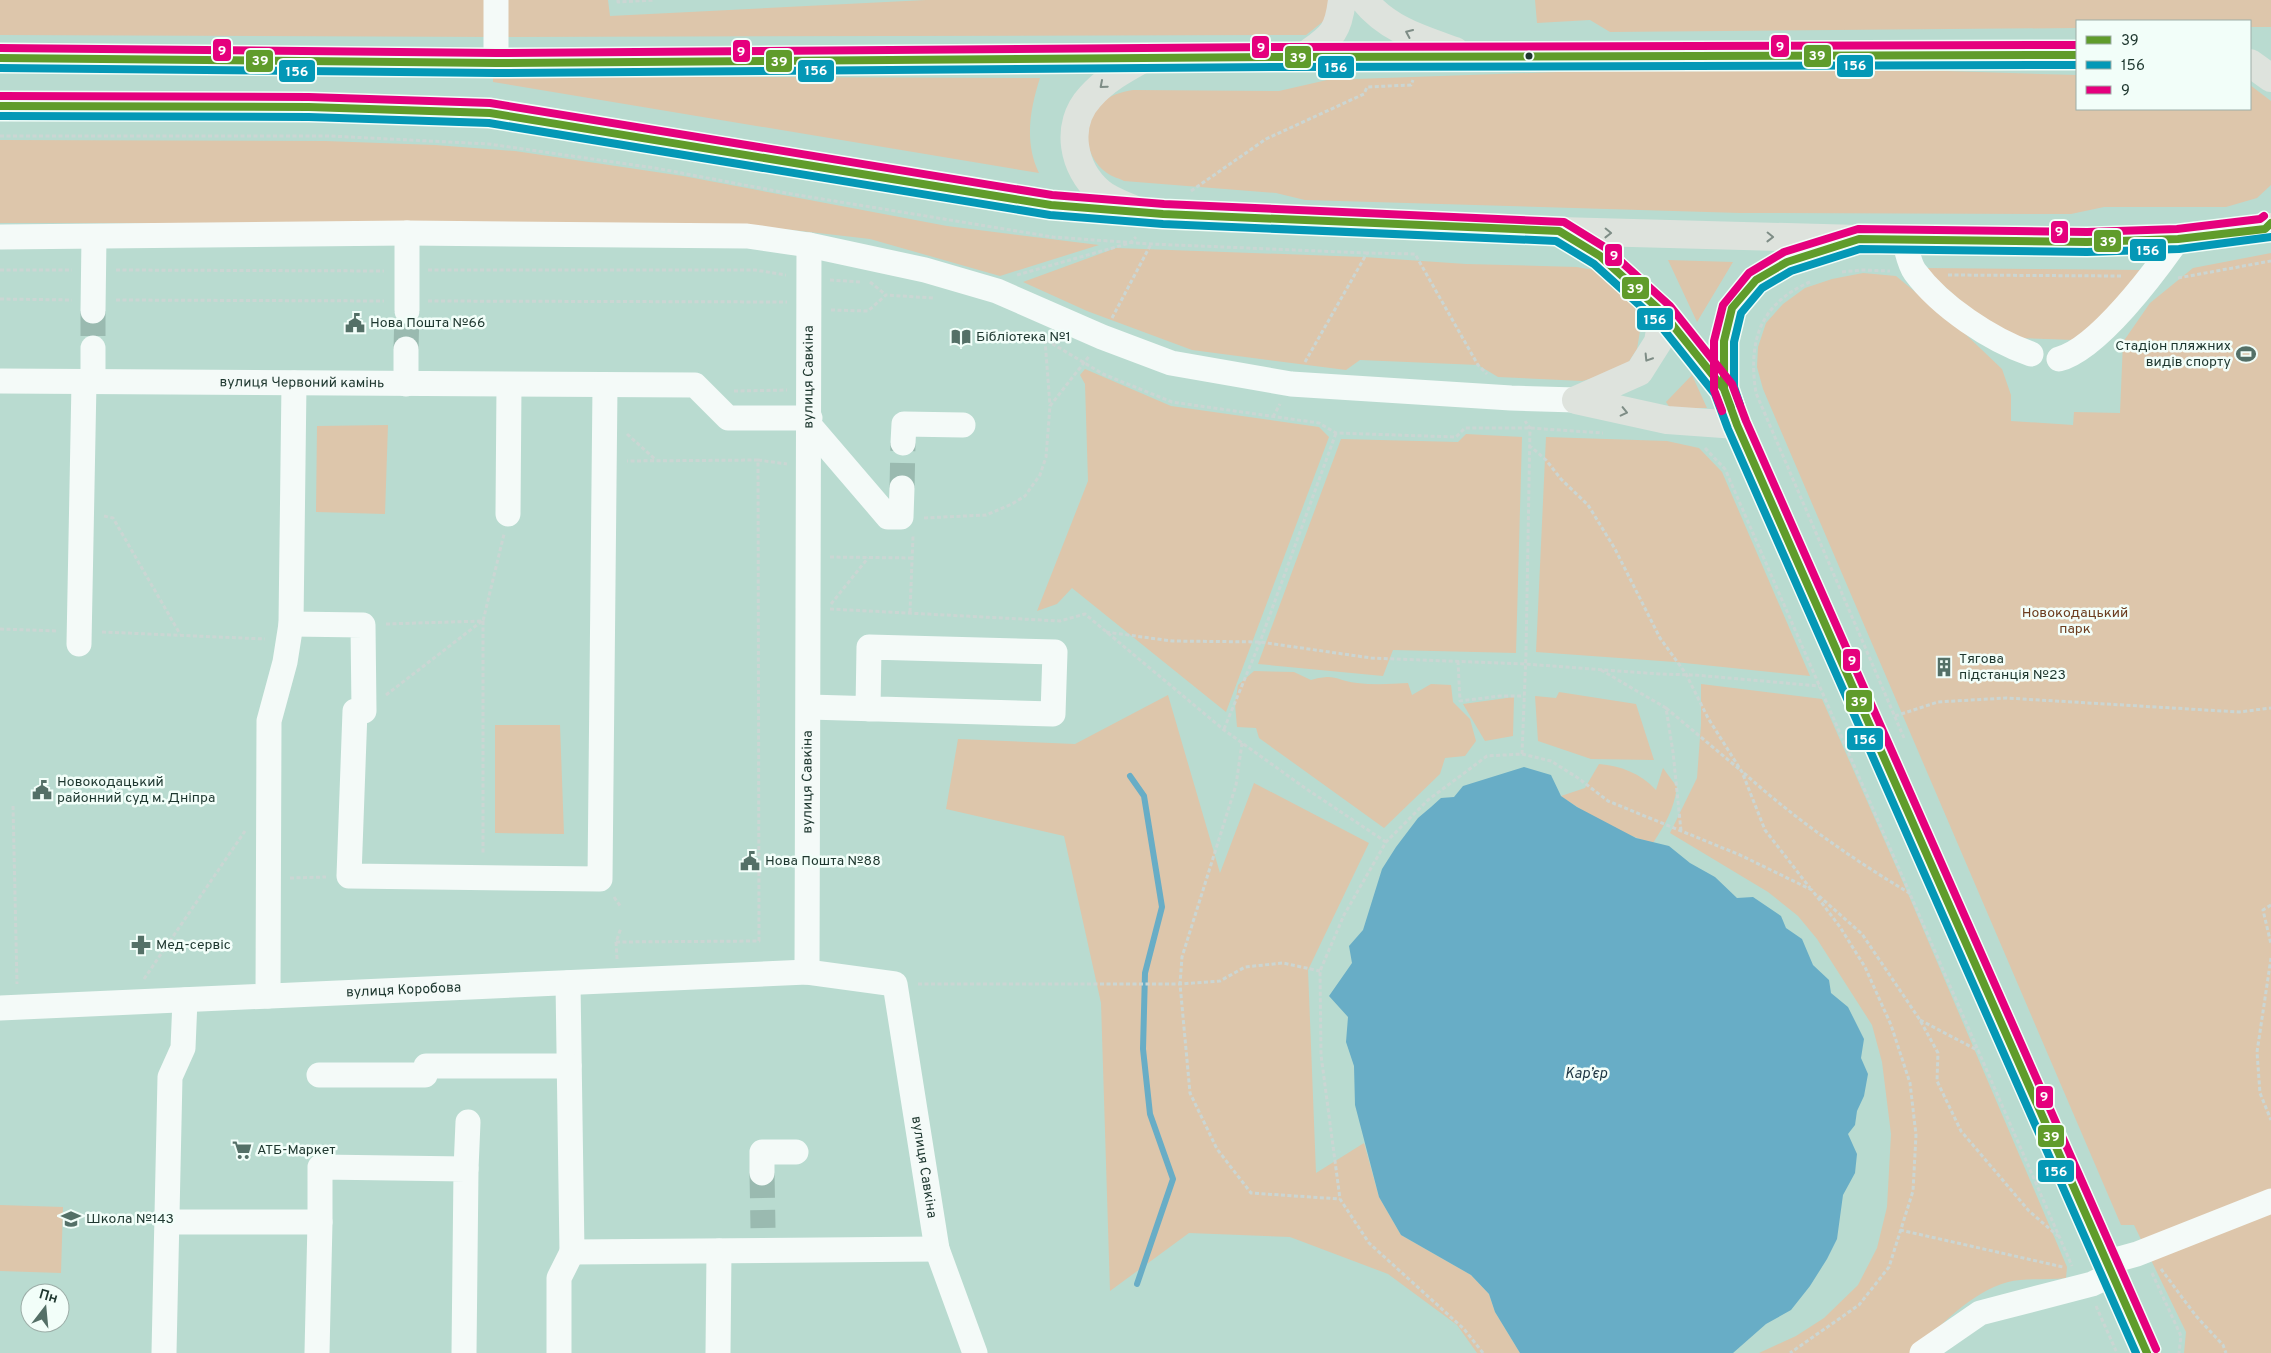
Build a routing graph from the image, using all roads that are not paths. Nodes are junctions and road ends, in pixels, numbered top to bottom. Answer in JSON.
{"nodes":[{"id":1,"x":496,"y":0,"type":"edge"},
{"id":2,"x":1342,"y":0,"type":"edge"},
{"id":3,"x":1364,"y":0,"type":"edge"},
{"id":4,"x":2251,"y":53,"type":"edge"},
{"id":5,"x":2271,"y":53,"type":"edge"},
{"id":6,"x":2076,"y":55,"type":"edge"},
{"id":7,"x":1303,"y":57,"type":"junction"},
{"id":8,"x":1470,"y":57,"type":"junction"},
{"id":9,"x":0,"y":58,"type":"edge"},
{"id":10,"x":1144,"y":58,"type":"junction"},
{"id":11,"x":496,"y":63,"type":"junction"},
{"id":12,"x":2251,"y":64,"type":"edge"},
{"id":13,"x":2271,"y":78,"type":"edge"},
{"id":14,"x":0,"y":106,"type":"edge"},
{"id":15,"x":1151,"y":213,"type":"junction"},
{"id":16,"x":2269,"y":226,"type":"edge"},
{"id":17,"x":1559,"y":231,"type":"junction"},
{"id":18,"x":407,"y":233,"type":"junction"},
{"id":19,"x":0,"y":237,"type":"edge"},
{"id":20,"x":94,"y":237,"type":"junction"},
{"id":21,"x":1860,"y":239,"type":"junction"},
{"id":22,"x":2178,"y":239,"type":"junction"},
{"id":23,"x":1904,"y":240,"type":"junction"},
{"id":24,"x":809,"y":245,"type":"junction"},
{"id":25,"x":93,"y":311,"type":"tunnel mouth"},
{"id":26,"x":407,"y":311,"type":"tunnel mouth"},
{"id":27,"x":1663,"y":313,"type":"junction"},
{"id":28,"x":94,"y":348,"type":"tunnel mouth"},
{"id":29,"x":406,"y":349,"type":"tunnel mouth"},
{"id":30,"x":2031,"y":354,"type":"dead end"},
{"id":31,"x":2059,"y":359,"type":"dead end"},
{"id":32,"x":0,"y":381,"type":"edge"},
{"id":33,"x":88,"y":382,"type":"junction"},
{"id":34,"x":294,"y":384,"type":"junction"},
{"id":35,"x":406,"y":384,"type":"junction"},
{"id":36,"x":508,"y":385,"type":"junction"},
{"id":37,"x":605,"y":386,"type":"junction"},
{"id":38,"x":1724,"y":389,"type":"junction"},
{"id":39,"x":1576,"y":400,"type":"junction"},
{"id":40,"x":810,"y":422,"type":"junction"},
{"id":41,"x":963,"y":425,"type":"dead end"},
{"id":42,"x":1737,"y":426,"type":"junction"},
{"id":43,"x":903,"y":443,"type":"tunnel mouth"},
{"id":44,"x":902,"y":488,"type":"tunnel mouth"},
{"id":45,"x":508,"y":514,"type":"road end"},
{"id":46,"x":290,"y":632,"type":"junction"},
{"id":47,"x":79,"y":638,"type":"road end"},
{"id":48,"x":809,"y":707,"type":"junction"},
{"id":49,"x":868,"y":709,"type":"junction"},
{"id":50,"x":807,"y":972,"type":"junction"},
{"id":51,"x":568,"y":983,"type":"junction"},
{"id":52,"x":268,"y":996,"type":"junction"},
{"id":53,"x":185,"y":1000,"type":"junction"},
{"id":54,"x":9,"y":1008,"type":"edge"},
{"id":55,"x":569,"y":1066,"type":"junction"},
{"id":56,"x":319,"y":1075,"type":"dead end"},
{"id":57,"x":468,"y":1122,"type":"dead end"},
{"id":58,"x":796,"y":1152,"type":"dead end"},
{"id":59,"x":466,"y":1169,"type":"junction"},
{"id":60,"x":762,"y":1173,"type":"tunnel mouth"},
{"id":61,"x":2271,"y":1201,"type":"edge"},
{"id":62,"x":167,"y":1222,"type":"junction"},
{"id":63,"x":320,"y":1222,"type":"junction"},
{"id":64,"x":937,"y":1249,"type":"junction"},
{"id":65,"x":719,"y":1251,"type":"junction"},
{"id":66,"x":572,"y":1252,"type":"junction"},
{"id":67,"x":2111,"y":1268,"type":"junction"},
{"id":68,"x":164,"y":1353,"type":"edge"},
{"id":69,"x":317,"y":1353,"type":"edge"},
{"id":70,"x":464,"y":1353,"type":"edge"},
{"id":71,"x":559,"y":1353,"type":"edge"},
{"id":72,"x":718,"y":1353,"type":"edge"},
{"id":73,"x":975,"y":1353,"type":"edge"},
{"id":74,"x":1922,"y":1353,"type":"edge"},
{"id":75,"x":2147,"y":1353,"type":"edge"}],
"edges":[{"from":1,"to":11,"type":"street"},
{"from":2,"to":7,"type":"main road"},
{"from":8,"to":3,"type":"main road","one_way":true},
{"from":4,"to":5,"type":"main road"},
{"from":6,"to":8,"type":"main road"},
{"from":7,"to":8,"type":"main road"},
{"from":7,"to":10,"type":"main road"},
{"from":9,"to":11,"type":"main road"},
{"from":10,"to":11,"type":"main road"},
{"from":10,"to":15,"type":"main road","one_way":true},
{"from":12,"to":13,"type":"main road"},
{"from":14,"to":15,"type":"main road"},
{"from":15,"to":17,"type":"main road"},
{"from":16,"to":22,"type":"main road"},
{"from":17,"to":21,"type":"main road","one_way":true},
{"from":17,"to":27,"type":"main road"},
{"from":18,"to":20,"type":"street"},
{"from":18,"to":24,"type":"street"},
{"from":18,"to":26,"type":"street"},
{"from":19,"to":20,"type":"street"},
{"from":20,"to":25,"type":"street"},
{"from":21,"to":23,"type":"main road"},
{"from":21,"to":38,"type":"main road"},
{"from":22,"to":23,"type":"main road"},
{"from":22,"to":31,"type":"street"},
{"from":23,"to":30,"type":"street"},
{"from":24,"to":39,"type":"street"},
{"from":24,"to":40,"type":"street","name":"вулиця Савкіна"},
{"from":27,"to":38,"type":"main road"},
{"from":27,"to":39,"type":"main road","one_way":true},
{"from":28,"to":33,"type":"street"},
{"from":29,"to":35,"type":"street"},
{"from":32,"to":33,"type":"street","name":"вулиця Червоний камінь"},
{"from":33,"to":34,"type":"street","name":"вулиця Червоний камінь"},
{"from":33,"to":47,"type":"street"},
{"from":34,"to":35,"type":"street","name":"вулиця Червоний камінь"},
{"from":34,"to":46,"type":"street"},
{"from":35,"to":36,"type":"street","name":"вулиця Червоний камінь"},
{"from":36,"to":37,"type":"street","name":"вулиця Червоний камінь"},
{"from":36,"to":45,"type":"street"},
{"from":37,"to":40,"type":"street","name":"вулиця Червоний камінь"},
{"from":37,"to":46,"type":"street"},
{"from":38,"to":42,"type":"main road"},
{"from":39,"to":42,"type":"main road","one_way":true},
{"from":40,"to":44,"type":"street"},
{"from":40,"to":48,"type":"street","name":"вулиця Савкіна"},
{"from":41,"to":43,"type":"street"},
{"from":42,"to":67,"type":"main road"},
{"from":46,"to":52,"type":"street"},
{"from":48,"to":49,"type":"street"},
{"from":48,"to":50,"type":"street","name":"вулиця Савкіна"},
{"from":49,"to":49,"type":"street"},
{"from":50,"to":51,"type":"street","name":"вулиця Коробова"},
{"from":50,"to":64,"type":"street","name":"вулиця Савкіна"},
{"from":51,"to":52,"type":"street","name":"вулиця Коробова"},
{"from":51,"to":55,"type":"street"},
{"from":52,"to":53,"type":"street","name":"вулиця Коробова"},
{"from":53,"to":54,"type":"street","name":"вулиця Коробова"},
{"from":53,"to":62,"type":"street"},
{"from":55,"to":56,"type":"street"},
{"from":55,"to":66,"type":"street"},
{"from":57,"to":59,"type":"street"},
{"from":58,"to":60,"type":"street"},
{"from":59,"to":63,"type":"street"},
{"from":59,"to":70,"type":"street"},
{"from":61,"to":67,"type":"street"},
{"from":62,"to":63,"type":"street"},
{"from":62,"to":68,"type":"street"},
{"from":63,"to":69,"type":"street"},
{"from":64,"to":65,"type":"street"},
{"from":64,"to":73,"type":"street","name":"вулиця Савкіна"},
{"from":65,"to":66,"type":"street"},
{"from":65,"to":72,"type":"street"},
{"from":66,"to":71,"type":"street"},
{"from":67,"to":74,"type":"street"},
{"from":67,"to":75,"type":"main road"}]}
